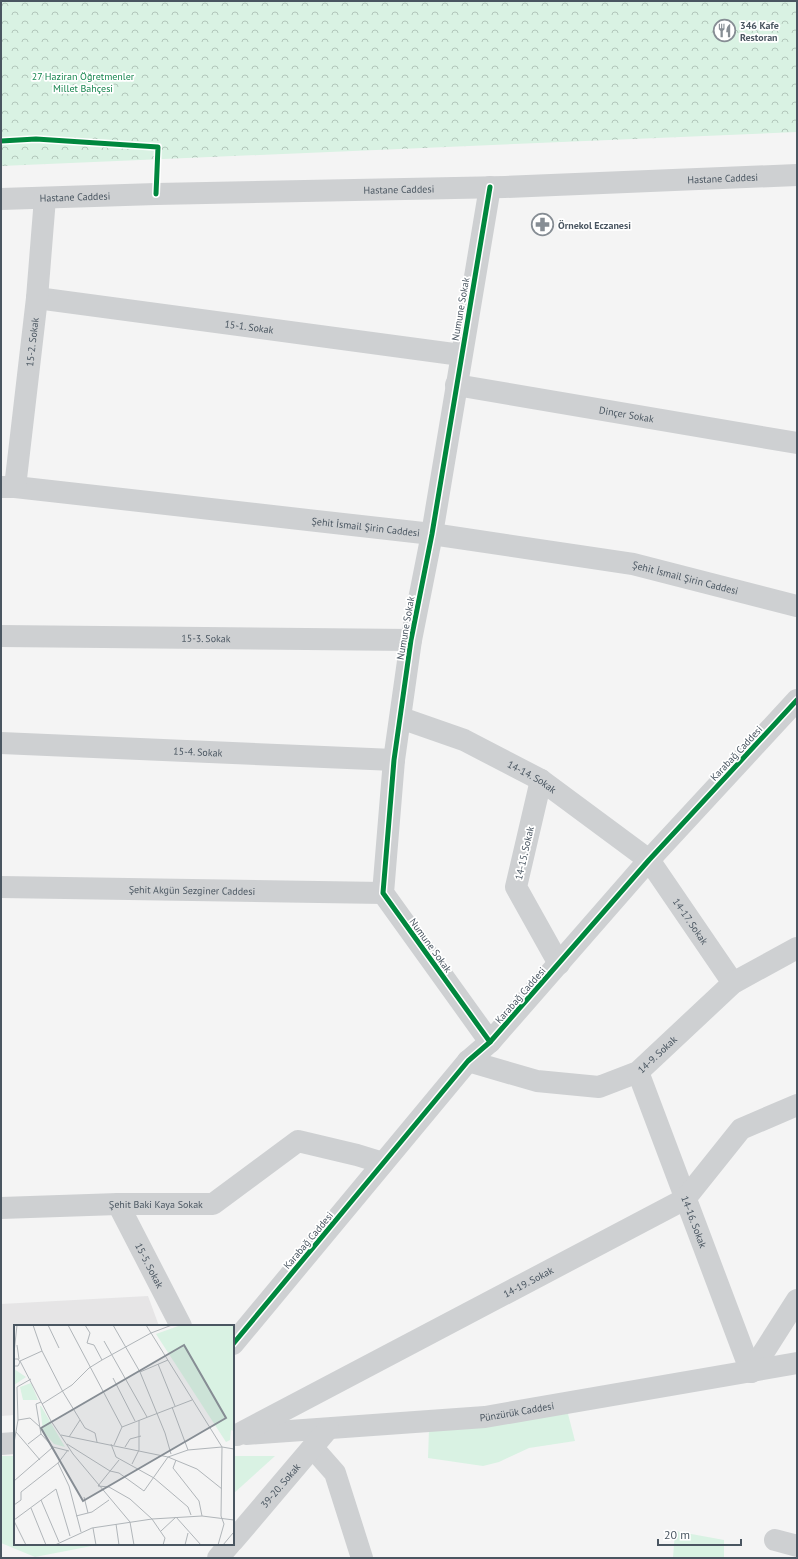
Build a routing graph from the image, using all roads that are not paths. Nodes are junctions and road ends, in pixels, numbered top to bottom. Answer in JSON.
{"nodes":[{"id":1,"x":797,"y":175,"type":"edge"},
{"id":2,"x":490,"y":187,"type":"junction"},
{"id":3,"x":45,"y":198,"type":"junction"},
{"id":4,"x":1,"y":199,"type":"edge"},
{"id":5,"x":37,"y":298,"type":"junction"},
{"id":6,"x":461,"y":356,"type":"junction"},
{"id":7,"x":456,"y":386,"type":"junction"},
{"id":8,"x":797,"y":443,"type":"edge"},
{"id":9,"x":8,"y":487,"type":"edge"},
{"id":10,"x":432,"y":534,"type":"junction"},
{"id":11,"x":797,"y":606,"type":"edge"},
{"id":12,"x":1,"y":636,"type":"edge"},
{"id":13,"x":411,"y":640,"type":"junction"},
{"id":14,"x":797,"y":700,"type":"edge"},
{"id":15,"x":401,"y":718,"type":"junction"},
{"id":16,"x":1,"y":743,"type":"edge"},
{"id":17,"x":394,"y":760,"type":"junction"},
{"id":18,"x":541,"y":780,"type":"junction"},
{"id":19,"x":649,"y":860,"type":"junction"},
{"id":20,"x":1,"y":887,"type":"edge"},
{"id":21,"x":382,"y":893,"type":"junction"},
{"id":22,"x":797,"y":948,"type":"edge"},
{"id":23,"x":559,"y":964,"type":"junction"},
{"id":24,"x":732,"y":983,"type":"junction"},
{"id":25,"x":490,"y":1042,"type":"junction"},
{"id":26,"x":468,"y":1061,"type":"junction"},
{"id":27,"x":638,"y":1072,"type":"junction"},
{"id":28,"x":797,"y":1105,"type":"edge"},
{"id":29,"x":383,"y":1163,"type":"junction"},
{"id":30,"x":685,"y":1199,"type":"junction"},
{"id":31,"x":118,"y":1204,"type":"junction"},
{"id":32,"x":1,"y":1208,"type":"edge"},
{"id":33,"x":797,"y":1300,"type":"edge"},
{"id":34,"x":180,"y":1325,"type":"edge"},
{"id":35,"x":234,"y":1343,"type":"edge"},
{"id":36,"x":797,"y":1363,"type":"edge"},
{"id":37,"x":751,"y":1372,"type":"junction"},
{"id":38,"x":328,"y":1429,"type":"junction"},
{"id":39,"x":235,"y":1435,"type":"edge"},
{"id":40,"x":14,"y":1443,"type":"edge"},
{"id":41,"x":1,"y":1444,"type":"edge"},
{"id":42,"x":313,"y":1448,"type":"junction"},
{"id":43,"x":234,"y":1540,"type":"edge"},
{"id":44,"x":775,"y":1540,"type":"dead end"},
{"id":45,"x":229,"y":1545,"type":"edge"},
{"id":46,"x":797,"y":1546,"type":"edge"},
{"id":47,"x":218,"y":1558,"type":"edge"},
{"id":48,"x":362,"y":1558,"type":"edge"}],
"edges":[{"from":1,"to":2,"type":"street","name":"Hastane Caddesi"},
{"from":2,"to":3,"type":"street","name":"Hastane Caddesi"},
{"from":2,"to":6,"type":"street","name":"Numune Sokak"},
{"from":3,"to":4,"type":"street","name":"Hastane Caddesi"},
{"from":3,"to":5,"type":"street","name":"15-2. Sokak"},
{"from":5,"to":6,"type":"street","name":"15-1. Sokak"},
{"from":5,"to":9,"type":"street","name":"15-2. Sokak"},
{"from":6,"to":7,"type":"street","name":"Numune Sokak"},
{"from":7,"to":8,"type":"street","name":"Dinçer Sokak"},
{"from":7,"to":10,"type":"street","name":"Numune Sokak"},
{"from":9,"to":10,"type":"street","name":"Şehit İsmail Şirin Caddesi"},
{"from":10,"to":11,"type":"street","name":"Şehit İsmail Şirin Caddesi"},
{"from":10,"to":13,"type":"street","name":"Numune Sokak"},
{"from":12,"to":13,"type":"street","name":"15-3. Sokak"},
{"from":13,"to":15,"type":"street","name":"Numune Sokak"},
{"from":14,"to":19,"type":"street","name":"Karabağ Caddesi"},
{"from":15,"to":17,"type":"street","name":"Numune Sokak"},
{"from":15,"to":18,"type":"street","name":"14-14. Sokak"},
{"from":16,"to":17,"type":"street","name":"15-4. Sokak"},
{"from":17,"to":21,"type":"street","name":"Numune Sokak"},
{"from":18,"to":19,"type":"street","name":"14-14. Sokak"},
{"from":18,"to":23,"type":"street","name":"14-15. Sokak"},
{"from":19,"to":23,"type":"street","name":"Karabağ Caddesi"},
{"from":19,"to":24,"type":"street","name":"14-17. Sokak"},
{"from":20,"to":21,"type":"street","name":"Şehit Akgün Sezginer Caddesi"},
{"from":21,"to":25,"type":"street","name":"Numune Sokak"},
{"from":22,"to":24,"type":"street","name":"14-9. Sokak"},
{"from":23,"to":25,"type":"street","name":"Karabağ Caddesi"},
{"from":24,"to":27,"type":"street","name":"14-9. Sokak"},
{"from":25,"to":26,"type":"street","name":"Karabağ Caddesi"},
{"from":26,"to":27,"type":"street","name":"14-9. Sokak"},
{"from":26,"to":29,"type":"street","name":"Karabağ Caddesi"},
{"from":27,"to":30,"type":"street","name":"14-16. Sokak"},
{"from":28,"to":30,"type":"street","name":"14-19. Sokak"},
{"from":29,"to":31,"type":"street","name":"Şehit Baki Kaya Sokak"},
{"from":29,"to":35,"type":"street","name":"Karabağ Caddesi"},
{"from":30,"to":37,"type":"street","name":"14-16. Sokak"},
{"from":30,"to":39,"type":"street","name":"14-19. Sokak"},
{"from":31,"to":32,"type":"street","name":"Şehit Baki Kaya Sokak"},
{"from":31,"to":34,"type":"street","name":"15-5. Sokak"},
{"from":33,"to":37,"type":"street"},
{"from":36,"to":37,"type":"street","name":"Pünzürük Caddesi"},
{"from":37,"to":38,"type":"street","name":"Pünzürük Caddesi"},
{"from":38,"to":39,"type":"street","name":"Pünzürük Caddesi"},
{"from":38,"to":42,"type":"street","name":"39-20. Sokak"},
{"from":40,"to":41,"type":"street"},
{"from":42,"to":43,"type":"street","name":"39-20. Sokak"},
{"from":42,"to":48,"type":"street"},
{"from":44,"to":46,"type":"street"},
{"from":45,"to":47,"type":"street"}]}
